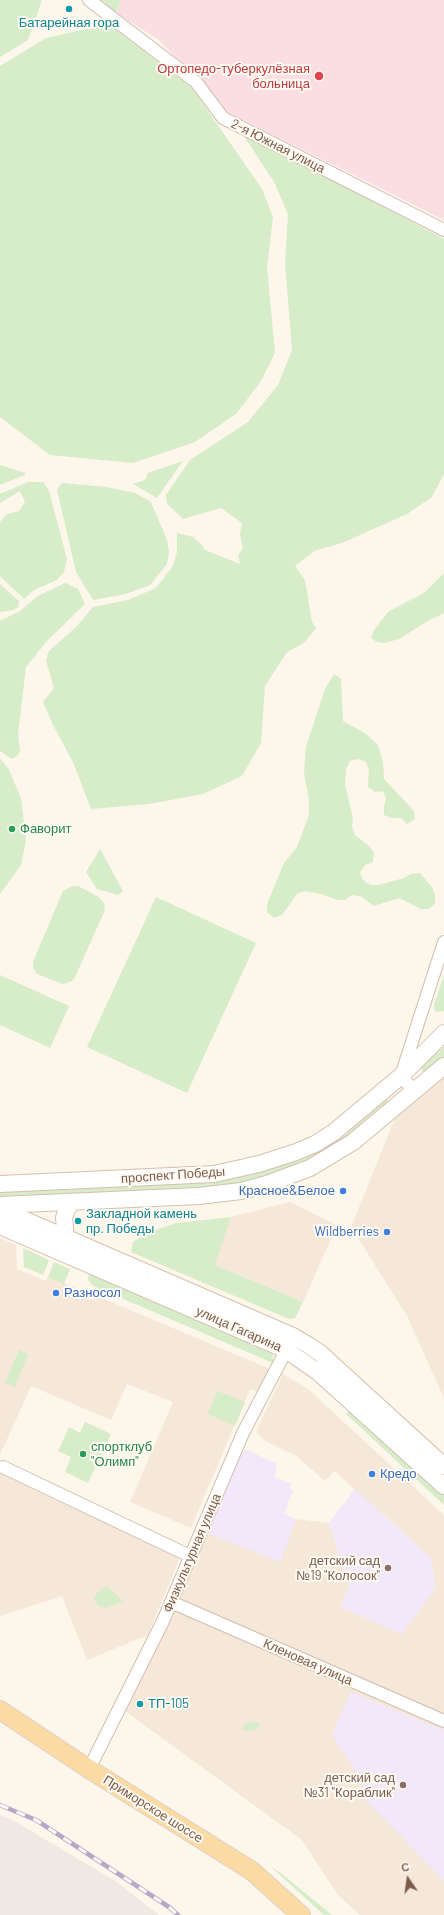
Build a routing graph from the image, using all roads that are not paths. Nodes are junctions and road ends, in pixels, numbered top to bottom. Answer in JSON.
{"nodes":[{"id":1,"x":89,"y":0,"type":"edge"},
{"id":2,"x":444,"y":230,"type":"edge"},
{"id":3,"x":444,"y":942,"type":"edge"},
{"id":4,"x":444,"y":1033,"type":"edge"},
{"id":5,"x":444,"y":1066,"type":"edge"},
{"id":6,"x":401,"y":1076,"type":"junction"},
{"id":7,"x":415,"y":1092,"type":"junction"},
{"id":8,"x":0,"y":1184,"type":"edge"},
{"id":9,"x":72,"y":1202,"type":"junction"},
{"id":10,"x":0,"y":1205,"type":"edge"},
{"id":11,"x":0,"y":1209,"type":"edge"},
{"id":12,"x":0,"y":1226,"type":"edge"},
{"id":13,"x":66,"y":1238,"type":"junction"},
{"id":14,"x":290,"y":1343,"type":"junction"},
{"id":15,"x":444,"y":1466,"type":"edge"},
{"id":16,"x":3,"y":1467,"type":"dead end"},
{"id":17,"x":444,"y":1486,"type":"edge"},
{"id":18,"x":190,"y":1556,"type":"junction"},
{"id":19,"x":171,"y":1602,"type":"junction"},
{"id":20,"x":0,"y":1710,"type":"edge"},
{"id":21,"x":444,"y":1721,"type":"edge"},
{"id":22,"x":89,"y":1769,"type":"junction"},
{"id":23,"x":301,"y":1915,"type":"edge"}],
"edges":[{"from":1,"to":2,"type":"street","name":"2-я Южная улица"},
{"from":3,"to":6,"type":"street"},
{"from":4,"to":6,"type":"main road","name":"проспект Победы"},
{"from":5,"to":7,"type":"main road","name":"проспект Победы"},
{"from":6,"to":7,"type":"street"},
{"from":6,"to":8,"type":"main road","name":"проспект Победы"},
{"from":7,"to":9,"type":"main road","name":"проспект Победы"},
{"from":9,"to":10,"type":"main road","name":"проспект Победы"},
{"from":9,"to":13,"type":"main road"},
{"from":11,"to":13,"type":"main road","name":"улица Гагарина"},
{"from":12,"to":14,"type":"main road","name":"улица Гагарина"},
{"from":13,"to":14,"type":"main road","name":"улица Гагарина"},
{"from":14,"to":15,"type":"main road","name":"улица Гагарина"},
{"from":14,"to":17,"type":"main road","name":"улица Гагарина"},
{"from":14,"to":18,"type":"street","name":"Физкультурная улица"},
{"from":16,"to":18,"type":"street"},
{"from":18,"to":19,"type":"street","name":"Физкультурная улица"},
{"from":19,"to":21,"type":"street","name":"Кленовая улица"},
{"from":19,"to":22,"type":"street","name":"Физкультурная улица"},
{"from":20,"to":22,"type":"main road","name":"Приморское шоссе"},
{"from":22,"to":23,"type":"main road","name":"Приморское шоссе"}]}
